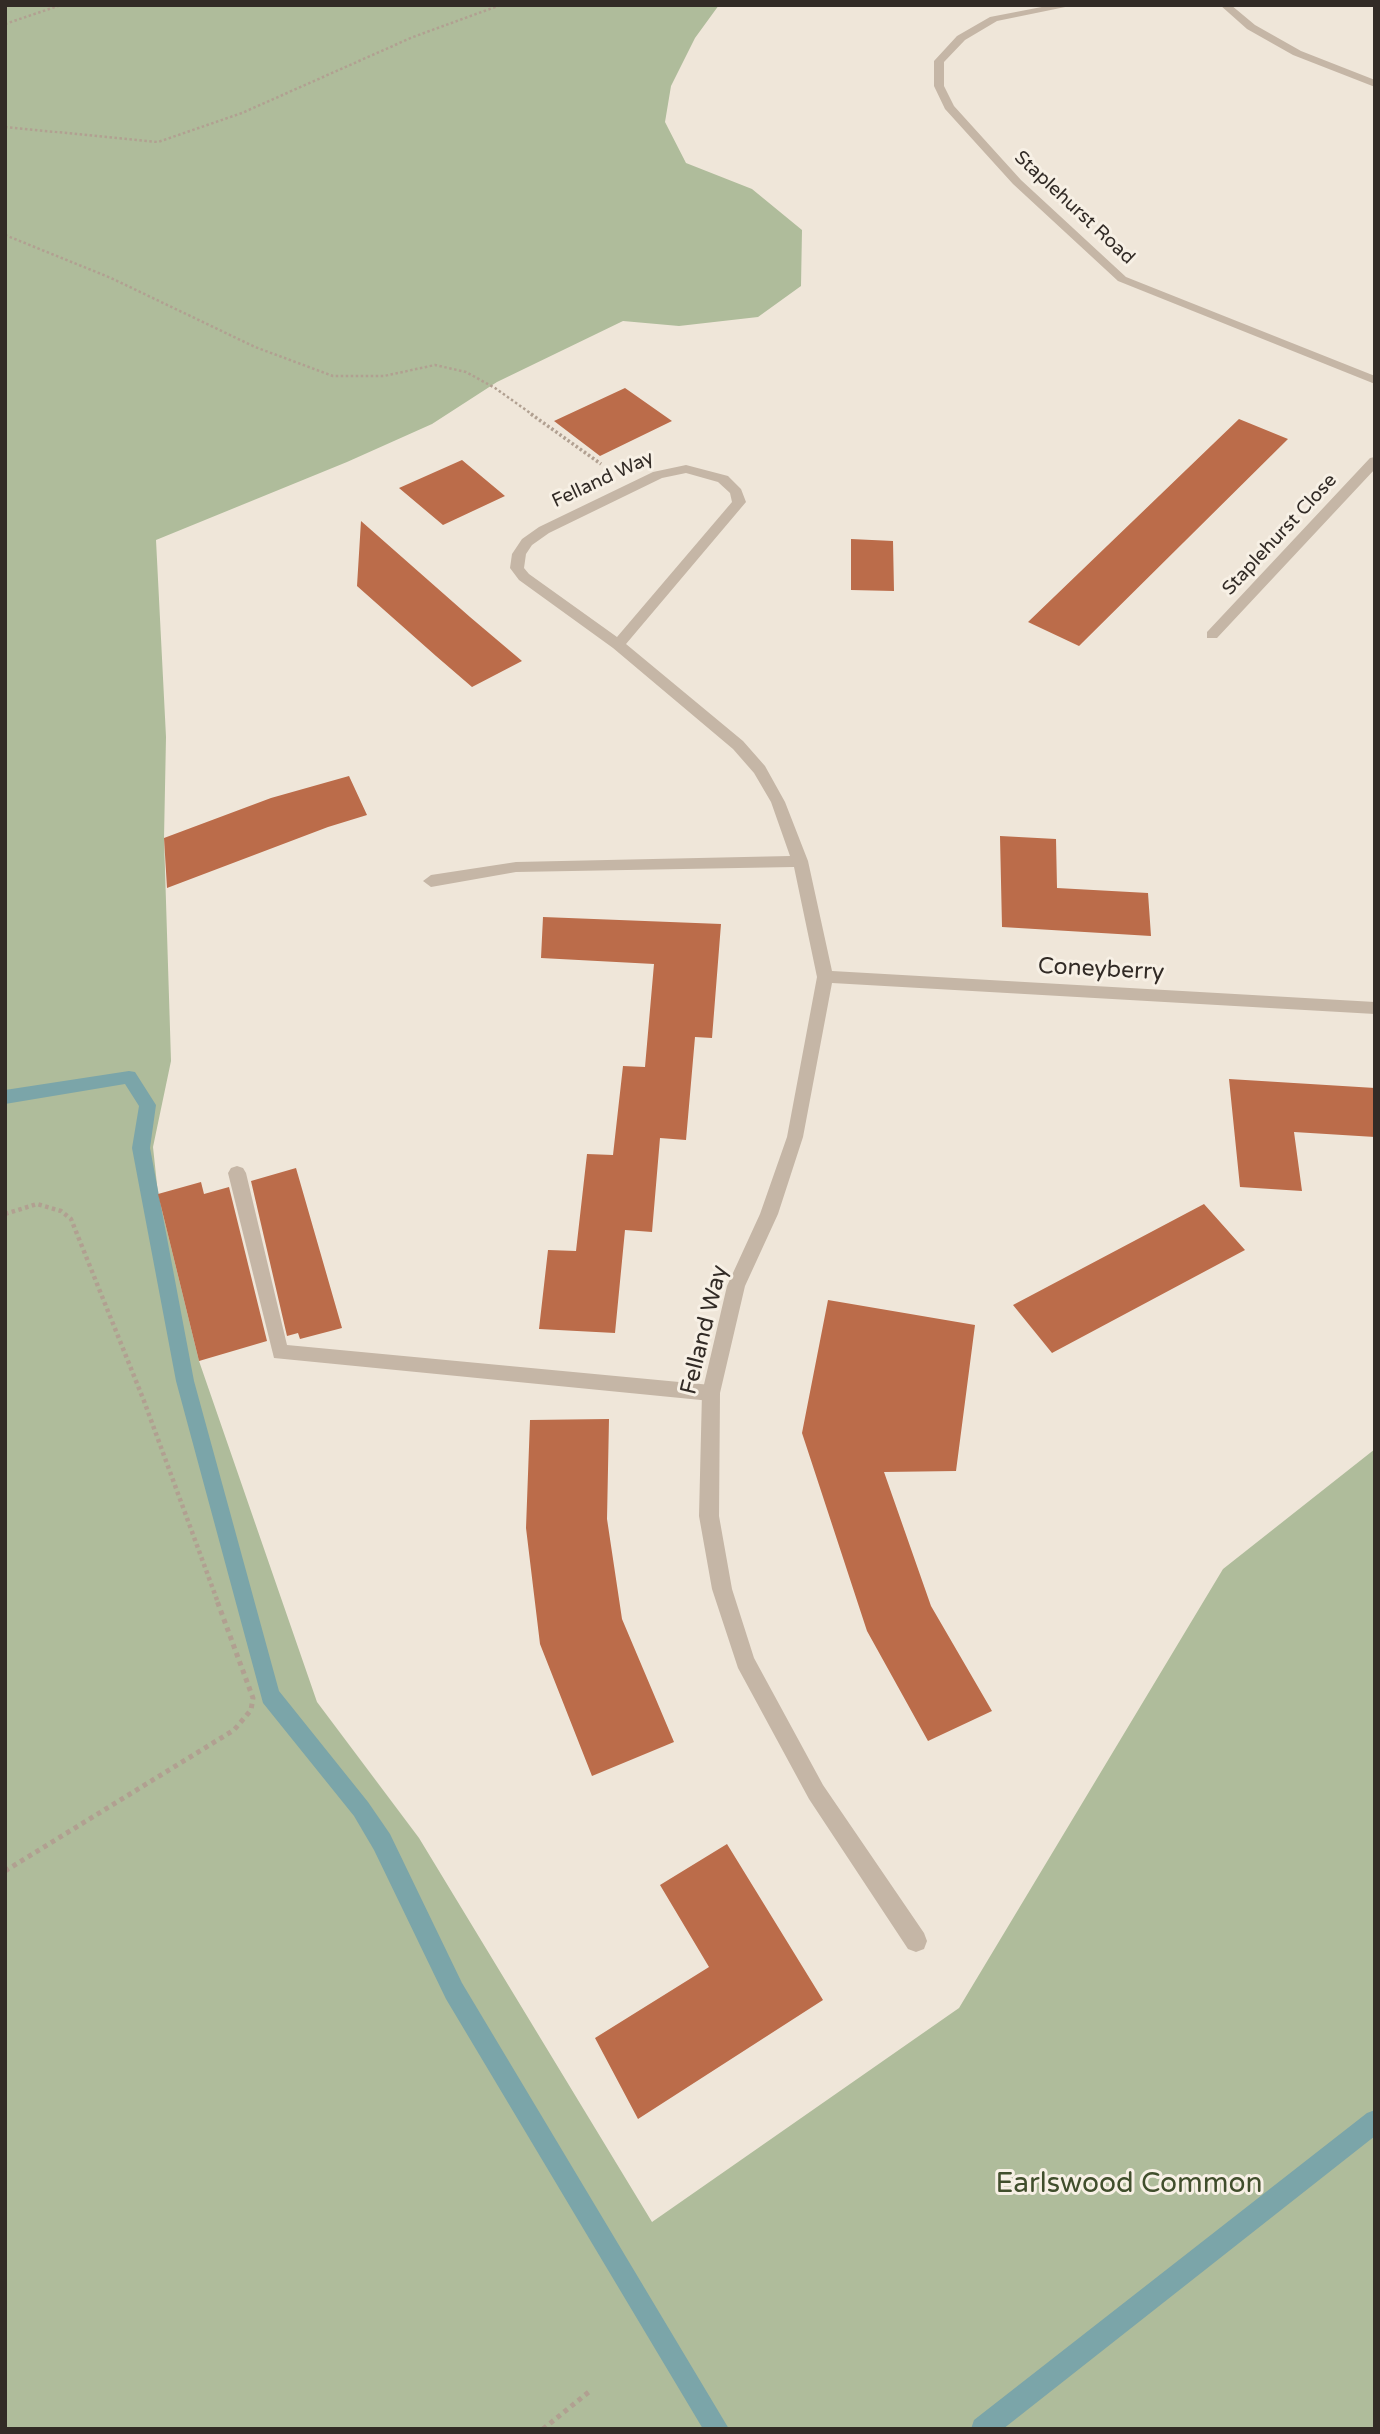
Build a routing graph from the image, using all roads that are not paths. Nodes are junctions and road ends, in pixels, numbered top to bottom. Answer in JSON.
{"nodes":[{"id":1,"x":1070,"y":5,"type":"edge"},
{"id":2,"x":1225,"y":5,"type":"edge"},
{"id":3,"x":1375,"y":84,"type":"edge"},
{"id":4,"x":1375,"y":380,"type":"edge"},
{"id":5,"x":1375,"y":461,"type":"edge"},
{"id":6,"x":1212,"y":635,"type":"dead end"},
{"id":7,"x":618,"y":645,"type":"junction"},
{"id":8,"x":800,"y":861,"type":"junction"},
{"id":9,"x":431,"y":881,"type":"dead end"},
{"id":10,"x":825,"y":977,"type":"junction"},
{"id":11,"x":1375,"y":1008,"type":"edge"},
{"id":12,"x":237,"y":1173,"type":"dead end"},
{"id":13,"x":711,"y":1393,"type":"junction"},
{"id":14,"x":916,"y":1941,"type":"dead end"}],
"edges":[{"from":1,"to":4,"type":"street","name":"Staplehurst Road"},
{"from":2,"to":3,"type":"street"},
{"from":5,"to":6,"type":"street","name":"Staplehurst Close"},
{"from":7,"to":7,"type":"street","name":"Felland Way"},
{"from":7,"to":8,"type":"street","name":"Felland Way"},
{"from":8,"to":9,"type":"street"},
{"from":8,"to":10,"type":"street","name":"Felland Way"},
{"from":10,"to":11,"type":"street","name":"Coneyberry"},
{"from":10,"to":13,"type":"street","name":"Felland Way"},
{"from":12,"to":13,"type":"street"},
{"from":13,"to":14,"type":"street","name":"Felland Way"}]}
